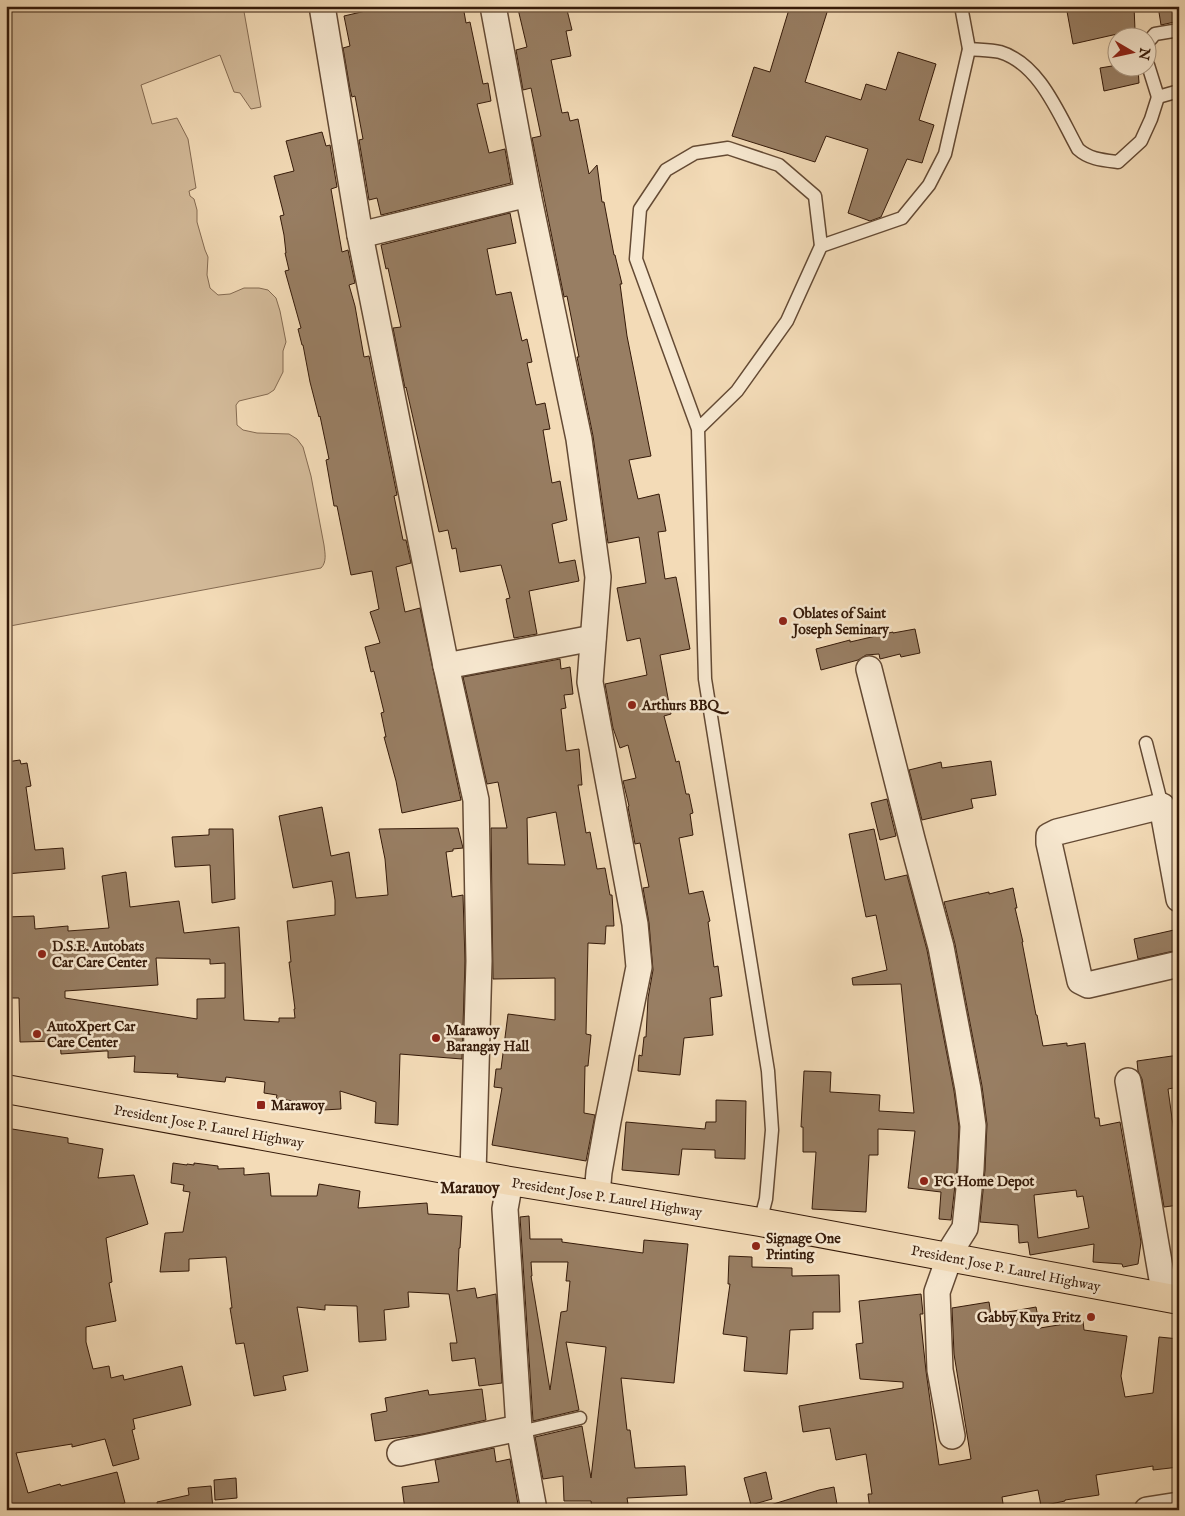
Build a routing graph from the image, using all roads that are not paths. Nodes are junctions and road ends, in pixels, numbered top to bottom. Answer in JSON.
{"nodes":[{"id":1,"x":322,"y":6,"type":"edge"},
{"id":2,"x":493,"y":6,"type":"edge"},
{"id":3,"x":961,"y":6,"type":"edge"},
{"id":4,"x":1179,"y":30,"type":"edge"},
{"id":5,"x":1158,"y":34,"type":"edge"},
{"id":6,"x":969,"y":49,"type":"junction"},
{"id":7,"x":1152,"y":78,"type":"edge"},
{"id":8,"x":1179,"y":91,"type":"edge"},
{"id":9,"x":1158,"y":97,"type":"junction"},
{"id":10,"x":528,"y":194,"type":"junction"},
{"id":11,"x":360,"y":235,"type":"junction"},
{"id":12,"x":821,"y":246,"type":"junction"},
{"id":13,"x":698,"y":429,"type":"junction"},
{"id":14,"x":593,"y":638,"type":"junction"},
{"id":15,"x":446,"y":666,"type":"junction"},
{"id":16,"x":869,"y":669,"type":"dead end"},
{"id":17,"x":1146,"y":743,"type":"dead end"},
{"id":18,"x":1162,"y":806,"type":"junction"},
{"id":19,"x":1179,"y":899,"type":"edge"},
{"id":20,"x":1179,"y":964,"type":"edge"},
{"id":21,"x":1128,"y":1081,"type":"dead end"},
{"id":22,"x":6,"y":1089,"type":"edge"},
{"id":23,"x":473,"y":1174,"type":"junction"},
{"id":24,"x":510,"y":1181,"type":"junction"},
{"id":25,"x":597,"y":1195,"type":"junction"},
{"id":26,"x":760,"y":1222,"type":"junction"},
{"id":27,"x":949,"y":1257,"type":"junction"},
{"id":28,"x":1172,"y":1299,"type":"edge"},
{"id":29,"x":580,"y":1418,"type":"dead end"},
{"id":30,"x":520,"y":1430,"type":"junction"},
{"id":31,"x":952,"y":1436,"type":"dead end"},
{"id":32,"x":400,"y":1453,"type":"dead end"},
{"id":33,"x":1179,"y":1505,"type":"edge"},
{"id":34,"x":534,"y":1510,"type":"edge"},
{"id":35,"x":1147,"y":1510,"type":"edge"}],
"edges":[{"from":1,"to":11,"type":"street"},
{"from":2,"to":10,"type":"street"},
{"from":3,"to":6,"type":"lane"},
{"from":4,"to":5,"type":"lane"},
{"from":6,"to":9,"type":"lane"},
{"from":6,"to":12,"type":"lane"},
{"from":7,"to":9,"type":"lane"},
{"from":8,"to":9,"type":"lane"},
{"from":10,"to":11,"type":"street"},
{"from":10,"to":14,"type":"street"},
{"from":11,"to":15,"type":"street"},
{"from":12,"to":13,"type":"lane"},
{"from":12,"to":13,"type":"lane"},
{"from":13,"to":26,"type":"lane"},
{"from":14,"to":15,"type":"street"},
{"from":14,"to":25,"type":"street"},
{"from":15,"to":23,"type":"street"},
{"from":16,"to":27,"type":"street"},
{"from":17,"to":18,"type":"lane"},
{"from":18,"to":19,"type":"street"},
{"from":18,"to":20,"type":"street"},
{"from":21,"to":28,"type":"street"},
{"from":22,"to":23,"type":"main road","name":"President Jose P. Laurel Highway"},
{"from":23,"to":24,"type":"main road","name":"President Jose P. Laurel Highway"},
{"from":24,"to":25,"type":"main road","name":"President Jose P. Laurel Highway"},
{"from":24,"to":30,"type":"street"},
{"from":25,"to":26,"type":"main road","name":"President Jose P. Laurel Highway"},
{"from":26,"to":27,"type":"main road","name":"President Jose P. Laurel Highway"},
{"from":27,"to":28,"type":"main road","name":"President Jose P. Laurel Highway"},
{"from":27,"to":31,"type":"street"},
{"from":29,"to":30,"type":"lane"},
{"from":30,"to":32,"type":"street"},
{"from":30,"to":34,"type":"street"},
{"from":33,"to":35,"type":"street"}]}
